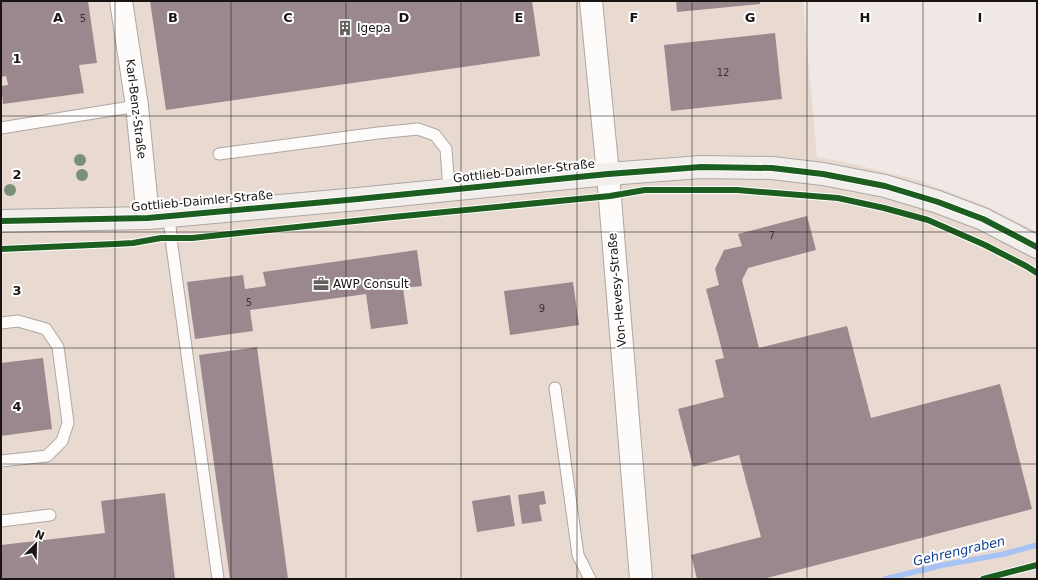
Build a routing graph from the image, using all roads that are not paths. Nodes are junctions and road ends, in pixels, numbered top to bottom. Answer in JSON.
{"nodes":[{"id":1,"x":121,"y":1,"type":"edge"},
{"id":2,"x":591,"y":1,"type":"edge"},
{"id":3,"x":137,"y":106,"type":"junction"},
{"id":4,"x":1,"y":128,"type":"edge"},
{"id":5,"x":219,"y":154,"type":"dead end"},
{"id":6,"x":608,"y":174,"type":"junction"},
{"id":7,"x":449,"y":189,"type":"junction"},
{"id":8,"x":159,"y":217,"type":"junction"},
{"id":9,"x":1,"y":221,"type":"edge"},
{"id":10,"x":1037,"y":247,"type":"edge"},
{"id":11,"x":1,"y":323,"type":"edge"},
{"id":12,"x":555,"y":388,"type":"dead end"},
{"id":13,"x":1,"y":461,"type":"edge"},
{"id":14,"x":50,"y":515,"type":"dead end"},
{"id":15,"x":1,"y":521,"type":"edge"},
{"id":16,"x":218,"y":579,"type":"edge"},
{"id":17,"x":590,"y":579,"type":"edge"},
{"id":18,"x":641,"y":579,"type":"edge"}],
"edges":[{"from":1,"to":3,"type":"street","name":"Karl-Benz-Straße"},
{"from":2,"to":6,"type":"street","name":"Von-Hevesy-Straße"},
{"from":3,"to":4,"type":"lane"},
{"from":3,"to":8,"type":"street","name":"Karl-Benz-Straße"},
{"from":5,"to":7,"type":"lane"},
{"from":6,"to":7,"type":"street","name":"Gottlieb-Daimler-Straße"},
{"from":6,"to":10,"type":"street","name":"Gottlieb-Daimler-Straße"},
{"from":6,"to":18,"type":"street","name":"Von-Hevesy-Straße"},
{"from":7,"to":8,"type":"street","name":"Gottlieb-Daimler-Straße"},
{"from":8,"to":9,"type":"street","name":"Gottlieb-Daimler-Straße"},
{"from":8,"to":16,"type":"lane"},
{"from":11,"to":13,"type":"lane"},
{"from":12,"to":17,"type":"lane"},
{"from":14,"to":15,"type":"lane"}]}
